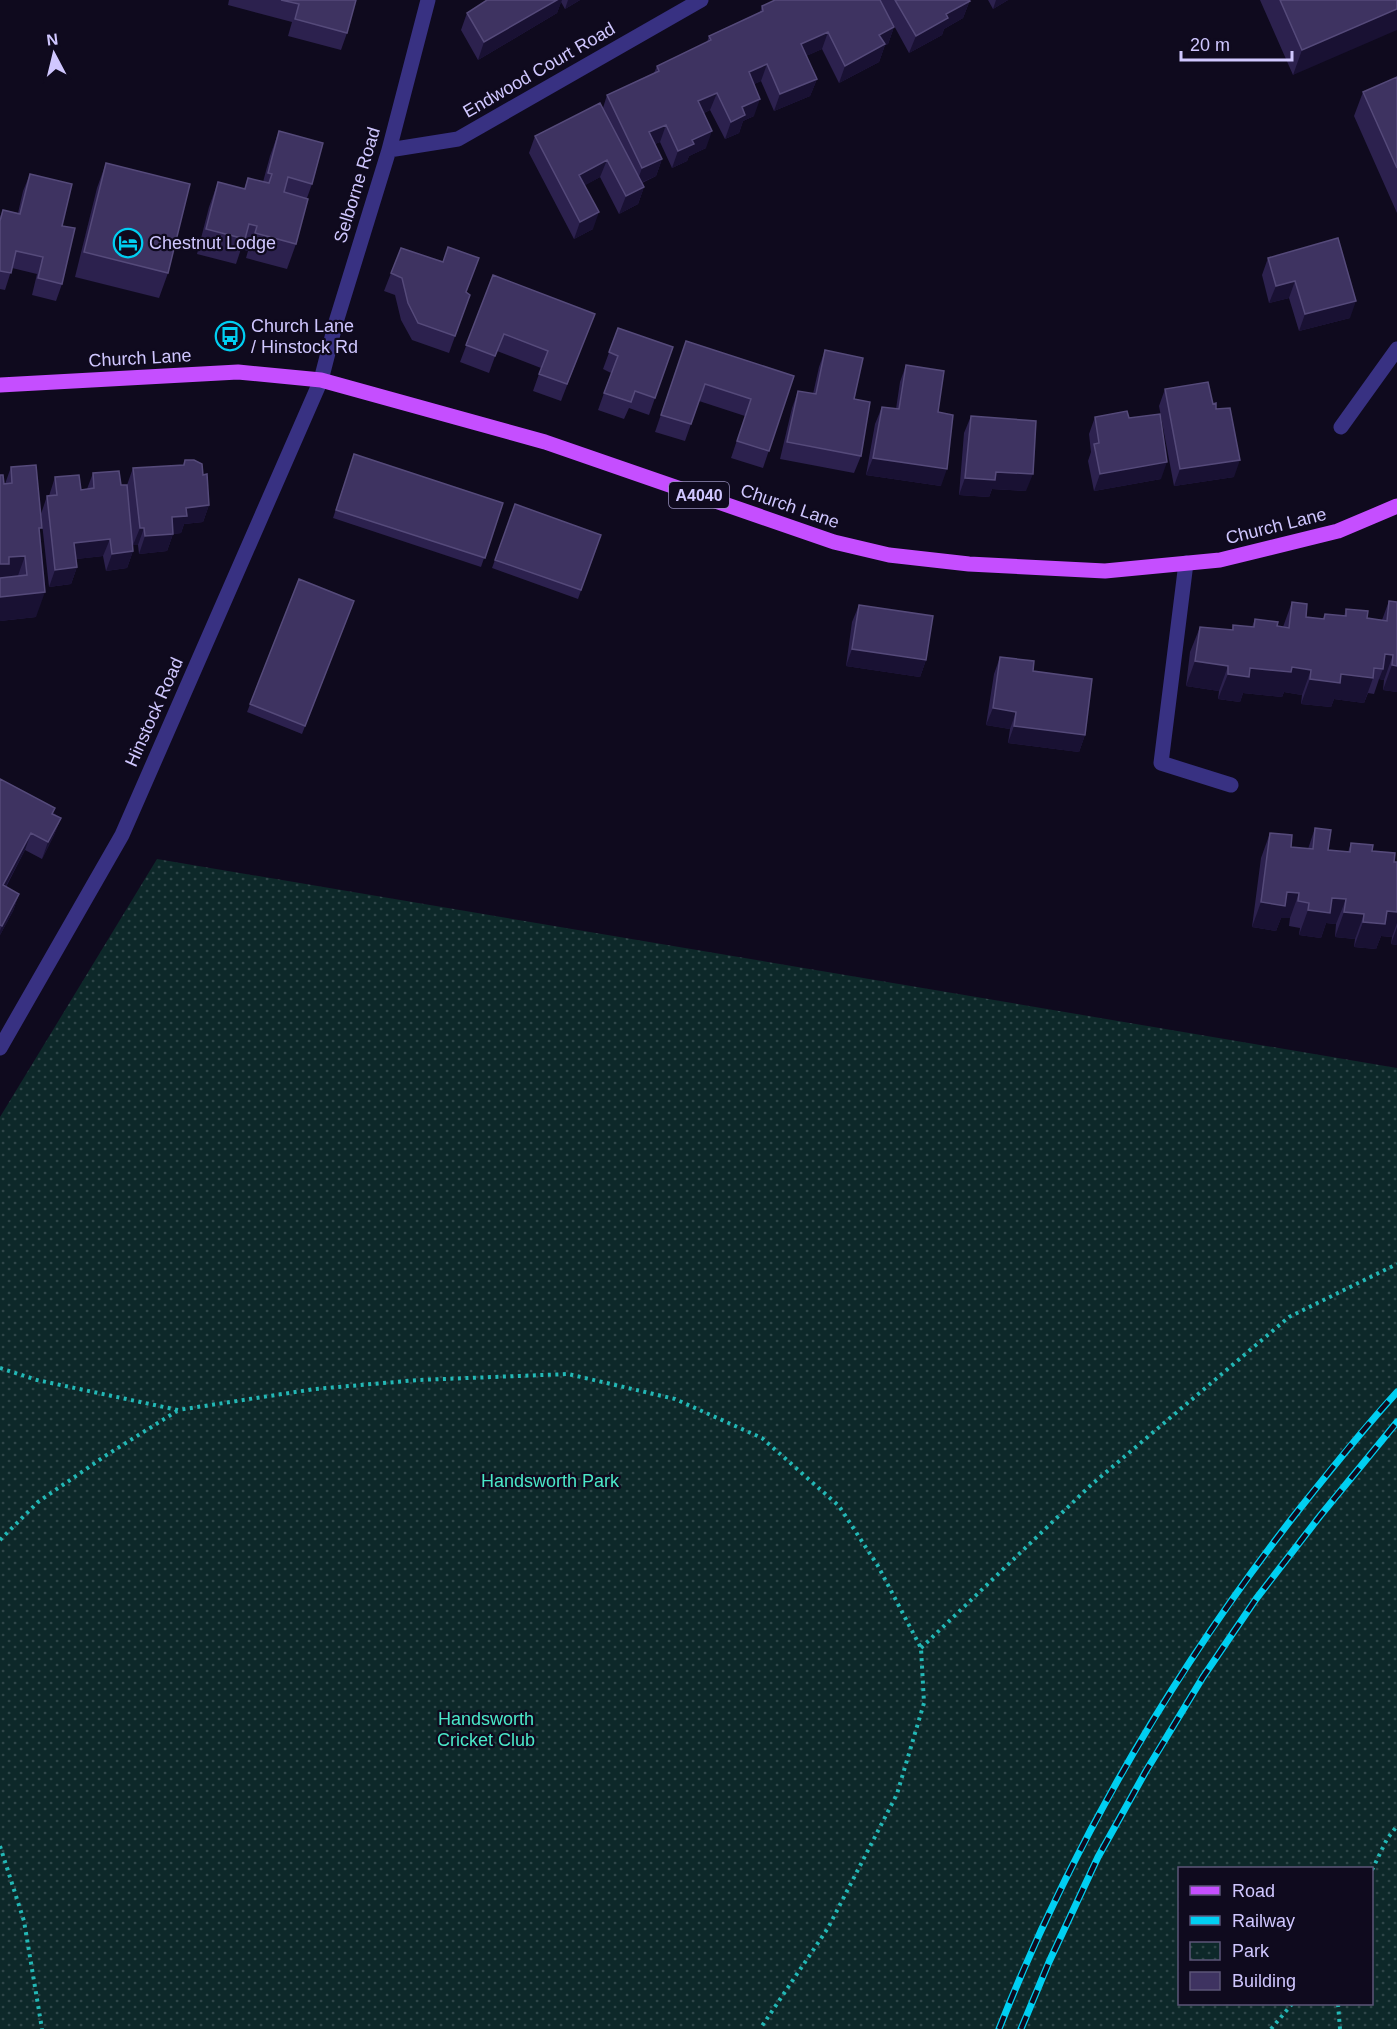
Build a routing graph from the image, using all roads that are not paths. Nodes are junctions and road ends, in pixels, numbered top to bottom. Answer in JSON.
{"nodes":[{"id":1,"x":428,"y":0,"type":"edge"},
{"id":2,"x":701,"y":0,"type":"edge"},
{"id":3,"x":389,"y":150,"type":"junction"},
{"id":4,"x":1397,"y":349,"type":"edge"},
{"id":5,"x":321,"y":380,"type":"junction"},
{"id":6,"x":0,"y":385,"type":"edge"},
{"id":7,"x":1341,"y":427,"type":"dead end"},
{"id":8,"x":1397,"y":506,"type":"edge"},
{"id":9,"x":1186,"y":563,"type":"junction"},
{"id":10,"x":1231,"y":785,"type":"dead end"},
{"id":11,"x":0,"y":1048,"type":"edge"}],
"edges":[{"from":1,"to":3,"type":"street","name":"Selborne Road"},
{"from":2,"to":3,"type":"street","name":"Endwood Court Road"},
{"from":3,"to":5,"type":"street","name":"Selborne Road"},
{"from":4,"to":7,"type":"street"},
{"from":5,"to":6,"type":"main road","name":"Church Lane","number":"A4040"},
{"from":5,"to":9,"type":"main road","name":"Church Lane","number":"A4040"},
{"from":5,"to":11,"type":"street","name":"Hinstock Road"},
{"from":8,"to":9,"type":"main road","name":"Church Lane","number":"A4040"},
{"from":9,"to":10,"type":"street"}]}
